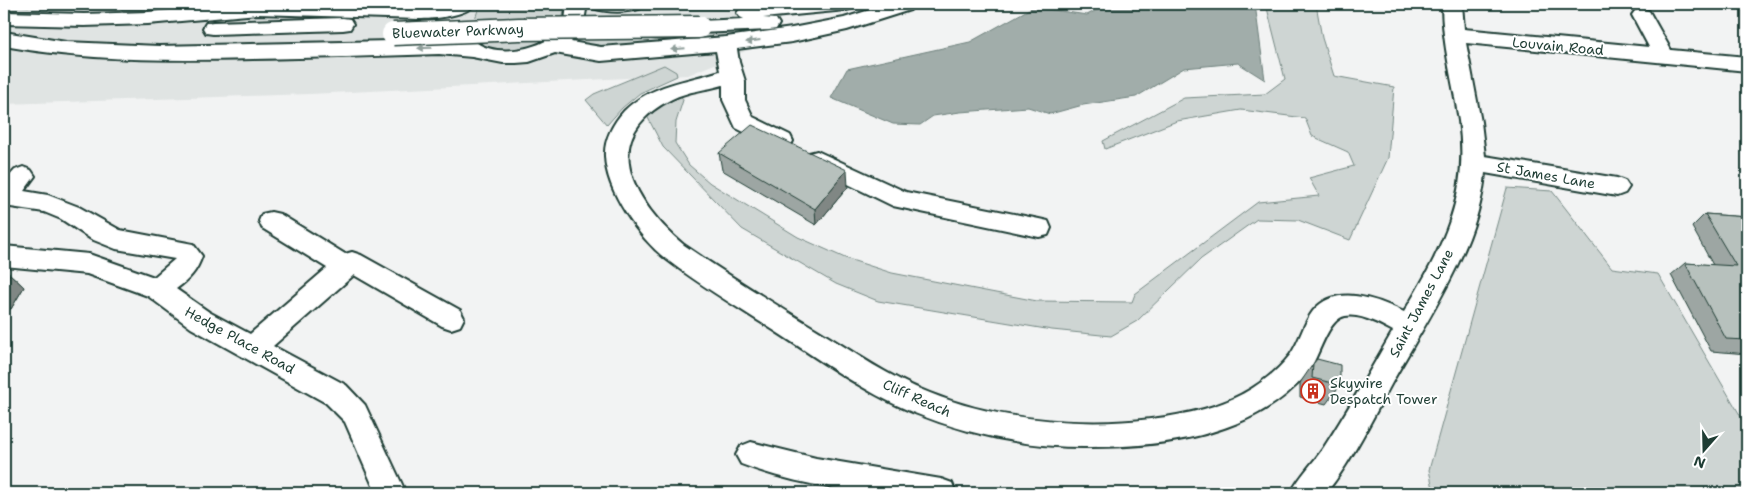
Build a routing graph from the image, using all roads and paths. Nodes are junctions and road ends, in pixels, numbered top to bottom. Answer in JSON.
{"nodes":[{"id":1,"x":465,"y":4,"type":"edge"},
{"id":2,"x":471,"y":4,"type":"edge"},
{"id":3,"x":577,"y":4,"type":"edge"},
{"id":4,"x":600,"y":4,"type":"edge"},
{"id":5,"x":635,"y":4,"type":"edge"},
{"id":6,"x":846,"y":4,"type":"edge"},
{"id":7,"x":1452,"y":4,"type":"edge"},
{"id":8,"x":907,"y":5,"type":"edge"},
{"id":9,"x":1642,"y":15,"type":"dead end"},
{"id":10,"x":4,"y":19,"type":"edge"},
{"id":11,"x":693,"y":21,"type":"junction"},
{"id":12,"x":395,"y":28,"type":"junction"},
{"id":13,"x":1454,"y":35,"type":"junction"},
{"id":14,"x":4,"y":38,"type":"edge"},
{"id":15,"x":726,"y":44,"type":"junction"},
{"id":16,"x":551,"y":46,"type":"junction"},
{"id":17,"x":474,"y":50,"type":"junction"},
{"id":18,"x":1662,"y":55,"type":"junction"},
{"id":19,"x":1747,"y":65,"type":"edge"},
{"id":20,"x":732,"y":75,"type":"junction"},
{"id":21,"x":1474,"y":163,"type":"junction"},
{"id":22,"x":23,"y":176,"type":"dead end"},
{"id":23,"x":1617,"y":187,"type":"dead end"},
{"id":24,"x":271,"y":221,"type":"dead end"},
{"id":25,"x":1038,"y":228,"type":"dead end"},
{"id":26,"x":4,"y":256,"type":"edge"},
{"id":27,"x":346,"y":267,"type":"junction"},
{"id":28,"x":157,"y":290,"type":"junction"},
{"id":29,"x":450,"y":318,"type":"dead end"},
{"id":30,"x":1410,"y":327,"type":"junction"},
{"id":31,"x":251,"y":349,"type":"junction"},
{"id":32,"x":751,"y":455,"type":"dead end"},
{"id":33,"x":391,"y":493,"type":"edge"},
{"id":34,"x":941,"y":493,"type":"edge"},
{"id":35,"x":1306,"y":493,"type":"edge"}],
"edges":[{"from":1,"to":10,"type":"street"},
{"from":2,"to":17,"type":"street"},
{"from":3,"to":16,"type":"street"},
{"from":4,"to":5,"type":"street"},
{"from":6,"to":11,"type":"street","name":"Bluewater Parkway"},
{"from":7,"to":13,"type":"street","name":"Saint James Lane"},
{"from":8,"to":11,"type":"street","name":"Bluewater Parkway"},
{"from":8,"to":15,"type":"street","one_way":true},
{"from":9,"to":18,"type":"street"},
{"from":10,"to":12,"type":"street","name":"Bluewater Parkway"},
{"from":11,"to":12,"type":"street","name":"Bluewater Parkway","bridge":true},
{"from":12,"to":14,"type":"street","name":"Bluewater Parkway"},
{"from":13,"to":18,"type":"street","name":"Louvain Road"},
{"from":13,"to":21,"type":"street","name":"Saint James Lane"},
{"from":17,"to":14,"type":"street","one_way":true},
{"from":15,"to":16,"type":"street","one_way":true},
{"from":15,"to":20,"type":"street"},
{"from":16,"to":17,"type":"street"},
{"from":18,"to":19,"type":"street","name":"Louvain Road"},
{"from":20,"to":25,"type":"street"},
{"from":20,"to":30,"type":"street","name":"Cliff Reach"},
{"from":21,"to":23,"type":"street","name":"St James Lane"},
{"from":21,"to":30,"type":"street","name":"Saint James Lane"},
{"from":22,"to":28,"type":"street"},
{"from":24,"to":27,"type":"street"},
{"from":26,"to":28,"type":"street","name":"Hedge Place Road"},
{"from":27,"to":29,"type":"street"},
{"from":27,"to":31,"type":"street"},
{"from":28,"to":31,"type":"street","name":"Hedge Place Road"},
{"from":30,"to":35,"type":"street","name":"Saint James Lane"},
{"from":31,"to":33,"type":"street","name":"Hedge Place Road"},
{"from":32,"to":34,"type":"street"}]}
